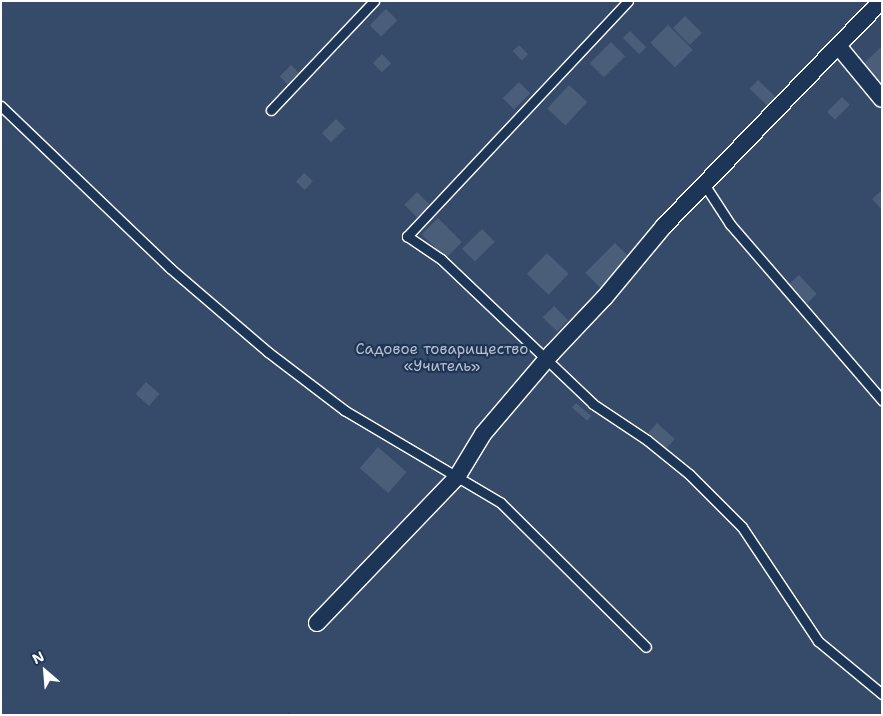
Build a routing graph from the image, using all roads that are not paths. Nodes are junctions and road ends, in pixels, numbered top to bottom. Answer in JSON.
{"nodes":[{"id":1,"x":374,"y":1,"type":"edge"},
{"id":2,"x":628,"y":1,"type":"edge"},
{"id":3,"x":881,"y":1,"type":"edge"},
{"id":4,"x":839,"y":47,"type":"junction"},
{"id":5,"x":882,"y":99,"type":"edge"},
{"id":6,"x":1,"y":106,"type":"edge"},
{"id":7,"x":271,"y":110,"type":"dead end"},
{"id":8,"x":704,"y":184,"type":"junction"},
{"id":9,"x":546,"y":360,"type":"junction"},
{"id":10,"x":882,"y":400,"type":"edge"},
{"id":11,"x":457,"y":477,"type":"junction"},
{"id":12,"x":317,"y":624,"type":"dead end"},
{"id":13,"x":646,"y":647,"type":"dead end"},
{"id":14,"x":882,"y":694,"type":"edge"}],
"edges":[{"from":1,"to":7,"type":"lane"},
{"from":2,"to":9,"type":"lane"},
{"from":3,"to":4,"type":"street"},
{"from":4,"to":5,"type":"street"},
{"from":4,"to":8,"type":"street"},
{"from":6,"to":11,"type":"lane"},
{"from":8,"to":9,"type":"street"},
{"from":8,"to":10,"type":"lane"},
{"from":9,"to":11,"type":"street"},
{"from":9,"to":14,"type":"lane"},
{"from":11,"to":12,"type":"street"},
{"from":11,"to":13,"type":"lane"}]}
